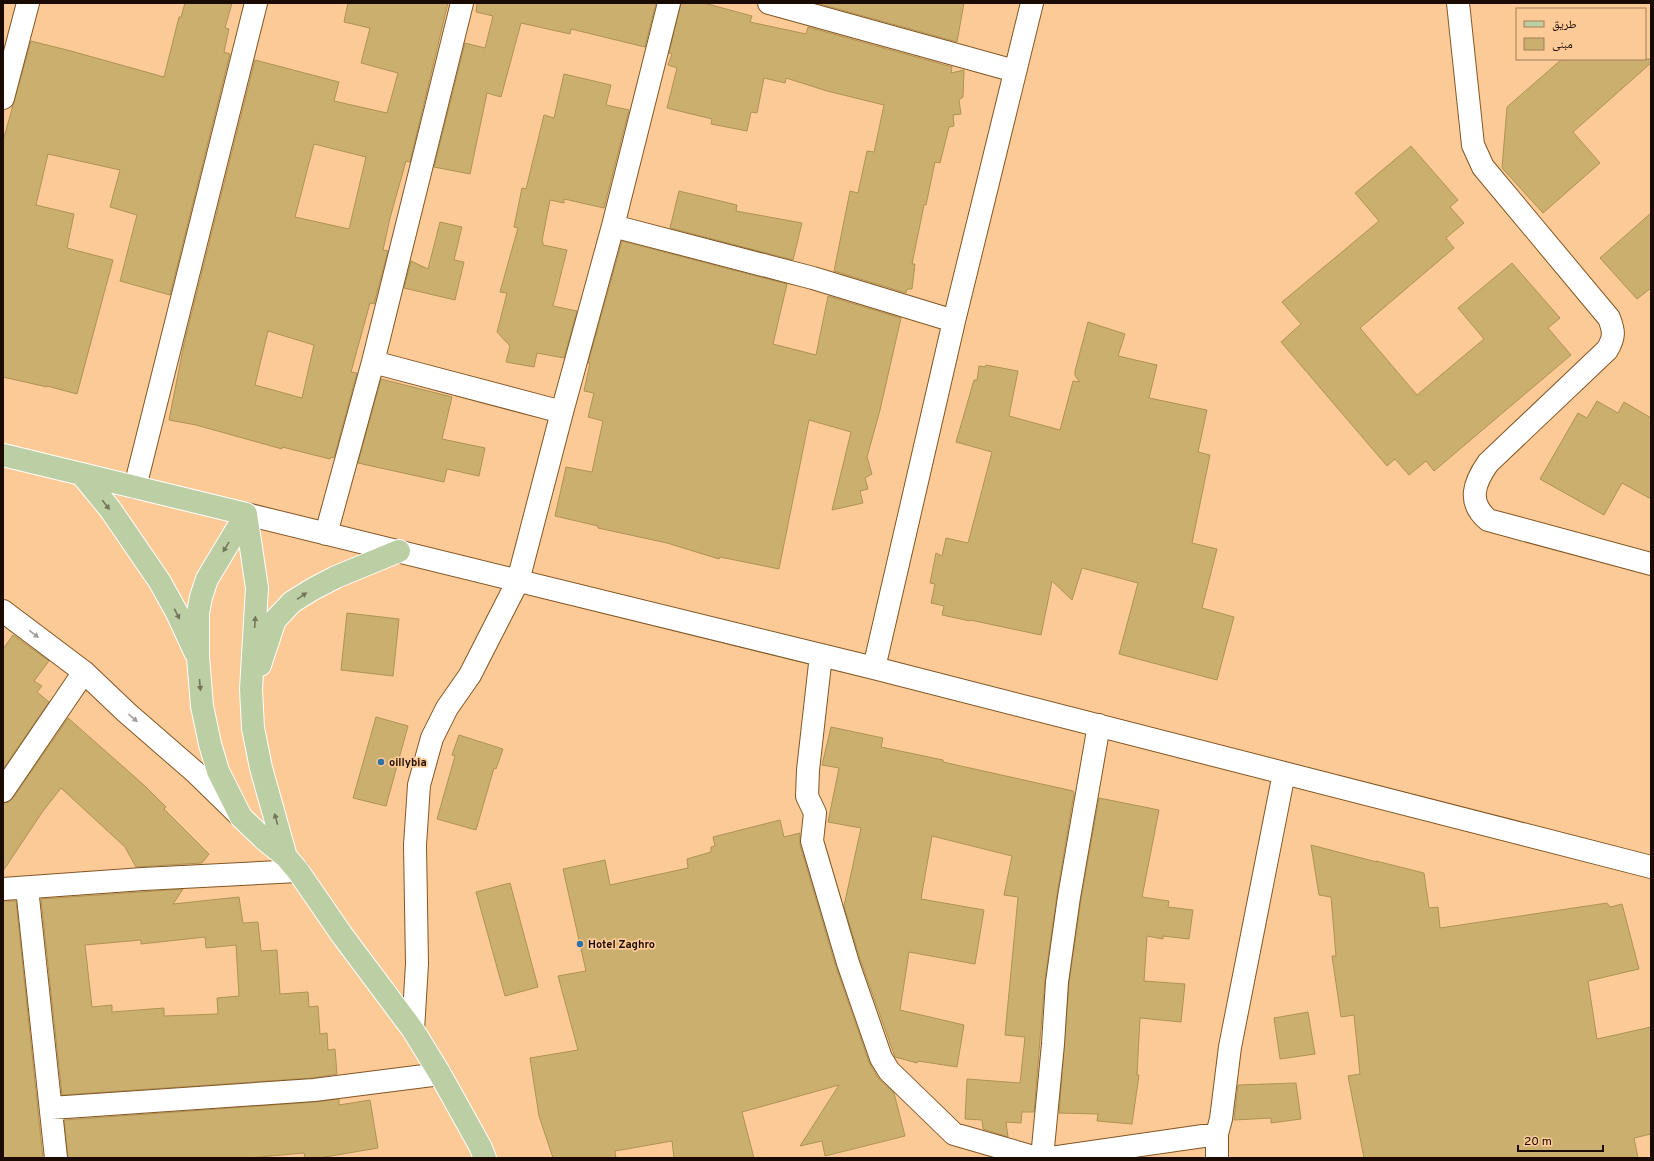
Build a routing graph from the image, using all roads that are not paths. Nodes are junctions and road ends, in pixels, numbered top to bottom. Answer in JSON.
{"nodes":[{"id":1,"x":28,"y":3,"type":"edge"},
{"id":2,"x":256,"y":3,"type":"edge"},
{"id":3,"x":462,"y":3,"type":"edge"},
{"id":4,"x":669,"y":3,"type":"edge"},
{"id":5,"x":769,"y":3,"type":"edge"},
{"id":6,"x":1032,"y":3,"type":"edge"},
{"id":7,"x":1458,"y":3,"type":"edge"},
{"id":8,"x":1015,"y":71,"type":"junction"},
{"id":9,"x":3,"y":98,"type":"edge"},
{"id":10,"x":613,"y":226,"type":"junction"},
{"id":11,"x":954,"y":321,"type":"junction"},
{"id":12,"x":373,"y":362,"type":"junction"},
{"id":13,"x":562,"y":412,"type":"junction"},
{"id":14,"x":3,"y":455,"type":"edge"},
{"id":15,"x":82,"y":475,"type":"junction"},
{"id":16,"x":135,"y":487,"type":"junction"},
{"id":17,"x":246,"y":514,"type":"junction"},
{"id":18,"x":326,"y":534,"type":"junction"},
{"id":19,"x":399,"y":551,"type":"junction"},
{"id":20,"x":1651,"y":564,"type":"edge"},
{"id":21,"x":518,"y":581,"type":"junction"},
{"id":22,"x":3,"y":611,"type":"edge"},
{"id":23,"x":821,"y":655,"type":"junction"},
{"id":24,"x":198,"y":657,"type":"junction"},
{"id":25,"x":874,"y":668,"type":"junction"},
{"id":26,"x":84,"y":672,"type":"junction"},
{"id":27,"x":251,"y":689,"type":"junction"},
{"id":28,"x":1099,"y":726,"type":"junction"},
{"id":29,"x":1284,"y":773,"type":"junction"},
{"id":30,"x":3,"y":791,"type":"edge"},
{"id":31,"x":241,"y":817,"type":"junction"},
{"id":32,"x":292,"y":864,"type":"junction"},
{"id":33,"x":1651,"y":867,"type":"edge"},
{"id":34,"x":27,"y":888,"type":"junction"},
{"id":35,"x":3,"y":889,"type":"edge"},
{"id":36,"x":413,"y":1030,"type":"junction"},
{"id":37,"x":440,"y":1074,"type":"junction"},
{"id":38,"x":51,"y":1108,"type":"junction"},
{"id":39,"x":1217,"y":1134,"type":"junction"},
{"id":40,"x":56,"y":1158,"type":"edge"},
{"id":41,"x":485,"y":1158,"type":"edge"},
{"id":42,"x":1037,"y":1158,"type":"edge"},
{"id":43,"x":1042,"y":1158,"type":"edge"},
{"id":44,"x":1051,"y":1158,"type":"edge"},
{"id":45,"x":1218,"y":1158,"type":"edge"}],
"edges":[{"from":1,"to":9,"type":"street"},
{"from":2,"to":16,"type":"street"},
{"from":3,"to":12,"type":"street"},
{"from":4,"to":10,"type":"street"},
{"from":5,"to":8,"type":"street"},
{"from":6,"to":8,"type":"street"},
{"from":7,"to":20,"type":"street"},
{"from":8,"to":11,"type":"street"},
{"from":10,"to":11,"type":"street"},
{"from":10,"to":13,"type":"street"},
{"from":11,"to":25,"type":"street"},
{"from":12,"to":13,"type":"street"},
{"from":12,"to":18,"type":"street"},
{"from":13,"to":21,"type":"street"},
{"from":14,"to":15,"type":"main road"},
{"from":15,"to":16,"type":"main road"},
{"from":15,"to":24,"type":"main road","one_way":true},
{"from":16,"to":17,"type":"main road"},
{"from":17,"to":18,"type":"street"},
{"from":17,"to":24,"type":"main road","one_way":true},
{"from":27,"to":17,"type":"main road","one_way":true},
{"from":18,"to":19,"type":"street"},
{"from":19,"to":21,"type":"street"},
{"from":27,"to":19,"type":"main road","one_way":true},
{"from":21,"to":23,"type":"street"},
{"from":21,"to":36,"type":"street"},
{"from":22,"to":26,"type":"street","one_way":true},
{"from":23,"to":25,"type":"street"},
{"from":23,"to":42,"type":"street"},
{"from":24,"to":31,"type":"main road","one_way":true},
{"from":25,"to":28,"type":"street"},
{"from":26,"to":30,"type":"street"},
{"from":26,"to":31,"type":"street","one_way":true},
{"from":32,"to":27,"type":"main road","one_way":true},
{"from":28,"to":29,"type":"street"},
{"from":28,"to":43,"type":"street"},
{"from":29,"to":33,"type":"street"},
{"from":29,"to":39,"type":"street"},
{"from":31,"to":32,"type":"main road"},
{"from":32,"to":34,"type":"street"},
{"from":32,"to":36,"type":"main road"},
{"from":34,"to":35,"type":"street"},
{"from":34,"to":38,"type":"street"},
{"from":36,"to":37,"type":"main road"},
{"from":37,"to":38,"type":"street"},
{"from":37,"to":41,"type":"main road"},
{"from":38,"to":40,"type":"street"},
{"from":39,"to":44,"type":"street"},
{"from":39,"to":45,"type":"street"}]}
